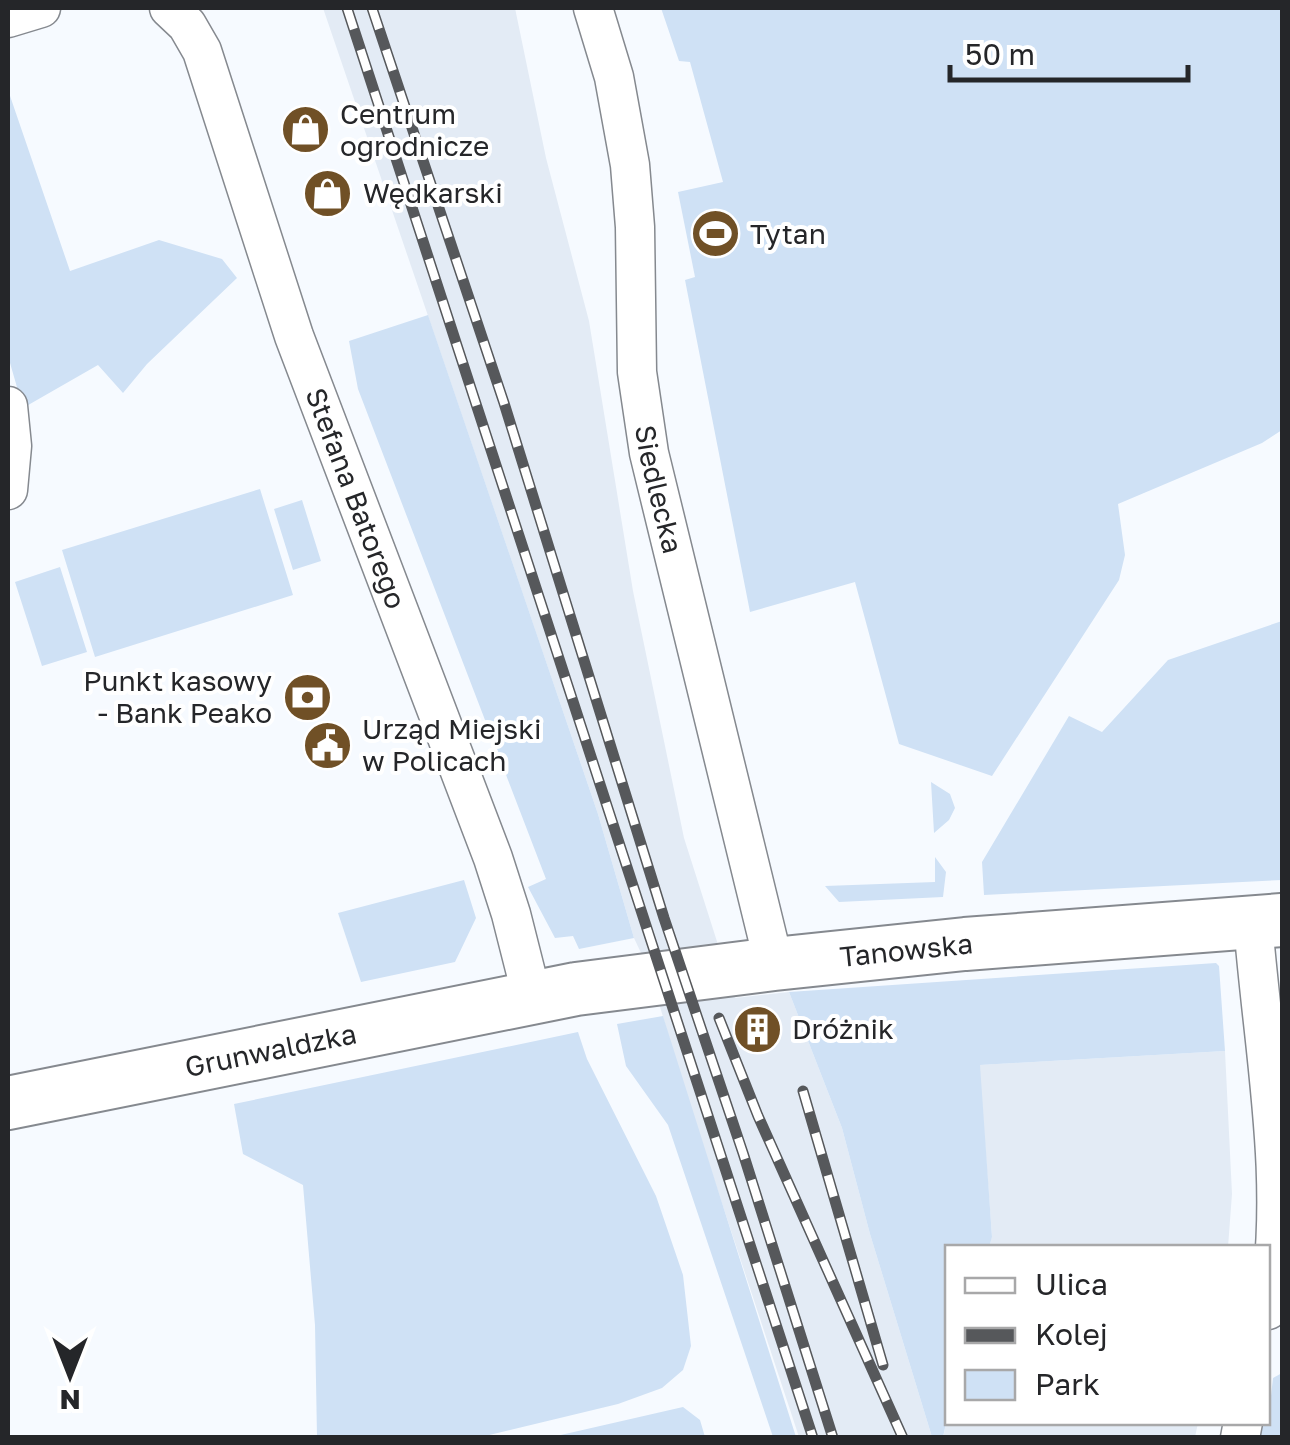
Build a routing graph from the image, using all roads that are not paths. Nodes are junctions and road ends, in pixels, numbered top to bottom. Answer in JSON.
{"nodes":[{"id":1,"x":41,"y":8,"type":"edge"},
{"id":2,"x":169,"y":8,"type":"edge"},
{"id":3,"x":593,"y":8,"type":"edge"},
{"id":4,"x":8,"y":18,"type":"edge"},
{"id":5,"x":8,"y":406,"type":"edge"},
{"id":6,"x":8,"y":490,"type":"edge"},
{"id":7,"x":1268,"y":921,"type":"edge"},
{"id":8,"x":774,"y":964,"type":"junction"},
{"id":9,"x":532,"y":997,"type":"junction"},
{"id":10,"x":8,"y":1100,"type":"edge"},
{"id":11,"x":1270,"y":1299,"type":"edge"}],
"edges":[{"from":1,"to":4,"type":"street"},
{"from":2,"to":9,"type":"street","name":"Stefana Batorego"},
{"from":3,"to":8,"type":"street","name":"Siedlecka"},
{"from":5,"to":6,"type":"street"},
{"from":7,"to":8,"type":"main road","name":"Tanowska"},
{"from":7,"to":11,"type":"street"},
{"from":8,"to":9,"type":"main road","name":"Tanowska"},
{"from":9,"to":10,"type":"main road","name":"Grunwaldzka"}]}
